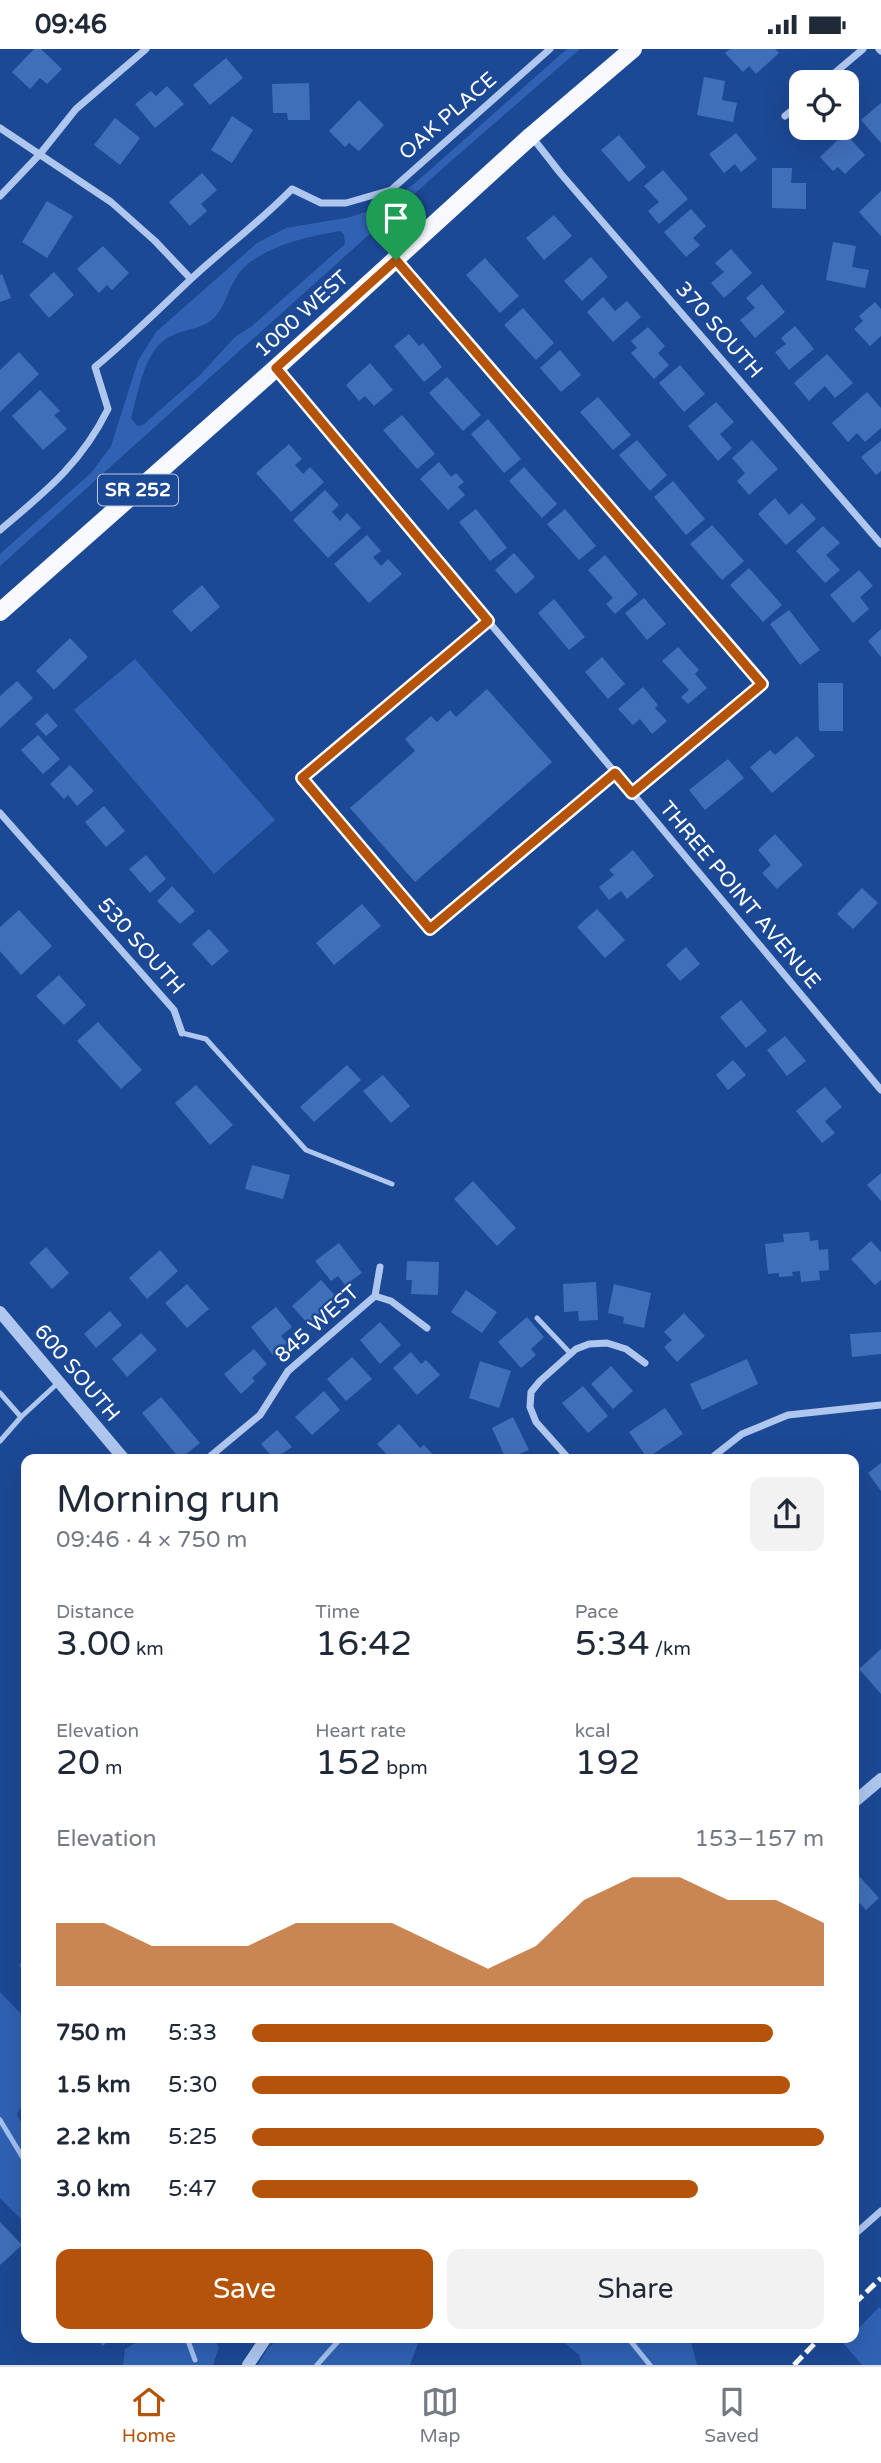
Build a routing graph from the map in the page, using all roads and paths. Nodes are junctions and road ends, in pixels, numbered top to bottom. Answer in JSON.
{"nodes":[{"id":1,"x":145,"y":49,"type":"edge"},
{"id":2,"x":550,"y":49,"type":"edge"},
{"id":3,"x":633,"y":49,"type":"edge"},
{"id":4,"x":863,"y":49,"type":"edge"},
{"id":5,"x":838,"y":70,"type":"edge"},
{"id":6,"x":789,"y":112,"type":"edge"},
{"id":7,"x":785,"y":116,"type":"dead end"},
{"id":8,"x":0,"y":128,"type":"edge"},
{"id":9,"x":531,"y":137,"type":"junction"},
{"id":10,"x":40,"y":154,"type":"junction"},
{"id":11,"x":0,"y":196,"type":"edge"},
{"id":12,"x":396,"y":260,"type":"junction"},
{"id":13,"x":191,"y":279,"type":"junction"},
{"id":14,"x":276,"y":368,"type":"junction"},
{"id":15,"x":0,"y":530,"type":"edge"},
{"id":16,"x":881,"y":544,"type":"edge"},
{"id":17,"x":0,"y":613,"type":"edge"},
{"id":18,"x":488,"y":621,"type":"junction"},
{"id":19,"x":615,"y":773,"type":"junction"},
{"id":20,"x":632,"y":793,"type":"junction"},
{"id":21,"x":0,"y":813,"type":"edge"},
{"id":22,"x":182,"y":1033,"type":"joint"},
{"id":23,"x":881,"y":1090,"type":"edge"},
{"id":24,"x":392,"y":1184,"type":"dead end"},
{"id":25,"x":380,"y":1267,"type":"dead end"},
{"id":26,"x":375,"y":1296,"type":"junction"},
{"id":27,"x":0,"y":1312,"type":"edge"},
{"id":28,"x":537,"y":1318,"type":"dead end"},
{"id":29,"x":427,"y":1328,"type":"dead end"},
{"id":30,"x":571,"y":1354,"type":"junction"},
{"id":31,"x":645,"y":1363,"type":"dead end"},
{"id":32,"x":59,"y":1383,"type":"junction"},
{"id":33,"x":0,"y":1393,"type":"edge"},
{"id":34,"x":881,"y":1405,"type":"edge"},
{"id":35,"x":20,"y":1417,"type":"junction"},
{"id":36,"x":0,"y":1441,"type":"edge"},
{"id":37,"x":120,"y":1454,"type":"edge"},
{"id":38,"x":213,"y":1454,"type":"edge"},
{"id":39,"x":565,"y":1454,"type":"edge"},
{"id":40,"x":716,"y":1454,"type":"edge"},
{"id":41,"x":881,"y":1779,"type":"edge"},
{"id":42,"x":859,"y":1798,"type":"edge"},
{"id":43,"x":881,"y":2211,"type":"edge"},
{"id":44,"x":859,"y":2231,"type":"edge"},
{"id":45,"x":263,"y":2343,"type":"edge"},
{"id":46,"x":248,"y":2365,"type":"edge"}],
"edges":[{"from":1,"to":10,"type":"street"},
{"from":2,"to":13,"type":"street","name":"OAK PLACE"},
{"from":3,"to":9,"type":"main road","name":"1000 WEST","number":"SR 252"},
{"from":4,"to":5,"type":"street"},
{"from":6,"to":7,"type":"street"},
{"from":8,"to":10,"type":"street"},
{"from":9,"to":12,"type":"main road","name":"1000 WEST","number":"SR 252"},
{"from":9,"to":16,"type":"street","name":"370 SOUTH"},
{"from":10,"to":11,"type":"street"},
{"from":10,"to":13,"type":"street"},
{"from":12,"to":14,"type":"main road","name":"1000 WEST","number":"SR 252"},
{"from":12,"to":20,"type":"street"},
{"from":13,"to":15,"type":"street"},
{"from":14,"to":17,"type":"main road","name":"1000 WEST","number":"SR 252"},
{"from":14,"to":18,"type":"street","name":"THREE POINT AVENUE"},
{"from":18,"to":19,"type":"street","name":"THREE POINT AVENUE"},
{"from":18,"to":19,"type":"lane"},
{"from":19,"to":20,"type":"street","name":"THREE POINT AVENUE"},
{"from":20,"to":23,"type":"street","name":"THREE POINT AVENUE"},
{"from":21,"to":22,"type":"street","name":"530 SOUTH"},
{"from":22,"to":24,"type":"lane","name":"530 SOUTH"},
{"from":25,"to":26,"type":"street","name":"845 WEST"},
{"from":26,"to":29,"type":"street"},
{"from":26,"to":38,"type":"street","name":"845 WEST"},
{"from":27,"to":32,"type":"street","name":"600 SOUTH"},
{"from":28,"to":30,"type":"lane"},
{"from":30,"to":31,"type":"street"},
{"from":30,"to":39,"type":"street"},
{"from":32,"to":35,"type":"lane"},
{"from":32,"to":37,"type":"street","name":"600 SOUTH"},
{"from":33,"to":35,"type":"lane"},
{"from":34,"to":40,"type":"street"},
{"from":35,"to":36,"type":"lane"},
{"from":41,"to":42,"type":"street"},
{"from":43,"to":44,"type":"street"},
{"from":45,"to":46,"type":"street"}]}
